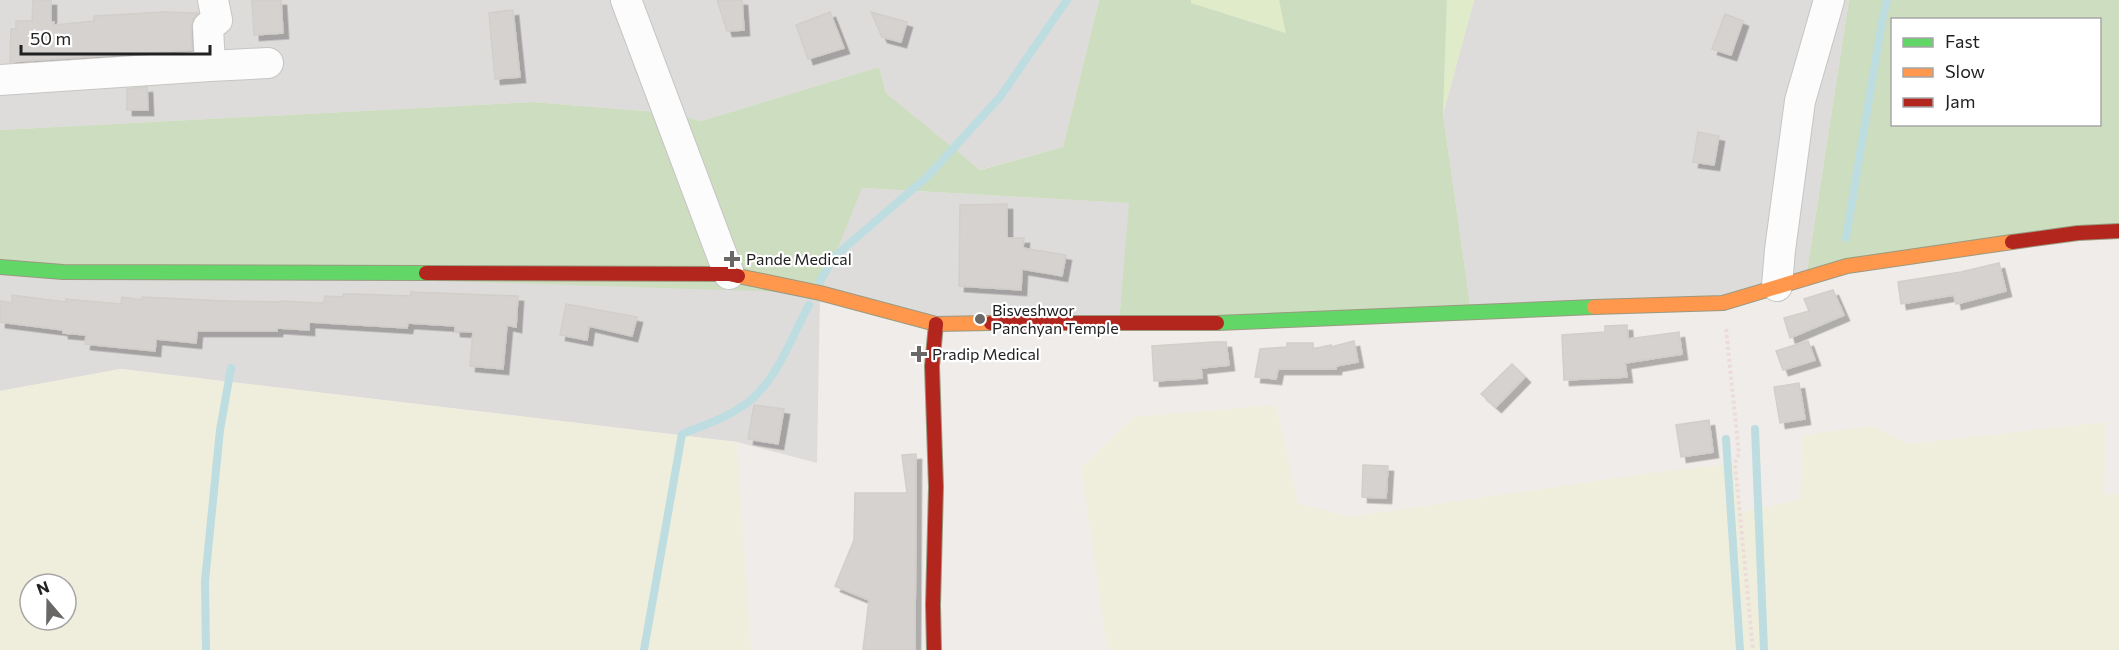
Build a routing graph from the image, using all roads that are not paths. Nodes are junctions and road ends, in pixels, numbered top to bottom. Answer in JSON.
{"nodes":[{"id":1,"x":213,"y":0,"type":"edge"},
{"id":2,"x":626,"y":0,"type":"edge"},
{"id":3,"x":1829,"y":0,"type":"edge"},
{"id":4,"x":268,"y":63,"type":"dead end"},
{"id":5,"x":210,"y":66,"type":"junction"},
{"id":6,"x":0,"y":80,"type":"edge"},
{"id":7,"x":2119,"y":231,"type":"edge"},
{"id":8,"x":0,"y":267,"type":"edge"},
{"id":9,"x":729,"y":274,"type":"junction"},
{"id":10,"x":1777,"y":286,"type":"junction"},
{"id":11,"x":936,"y":324,"type":"junction"},
{"id":12,"x":934,"y":650,"type":"edge"}],
"edges":[{"from":1,"to":5,"type":"street"},
{"from":2,"to":9,"type":"street"},
{"from":3,"to":10,"type":"street"},
{"from":4,"to":5,"type":"street"},
{"from":5,"to":6,"type":"street"},
{"from":7,"to":10,"type":"street"},
{"from":8,"to":9,"type":"street"},
{"from":9,"to":11,"type":"street"},
{"from":10,"to":11,"type":"street"},
{"from":11,"to":12,"type":"street"}]}
